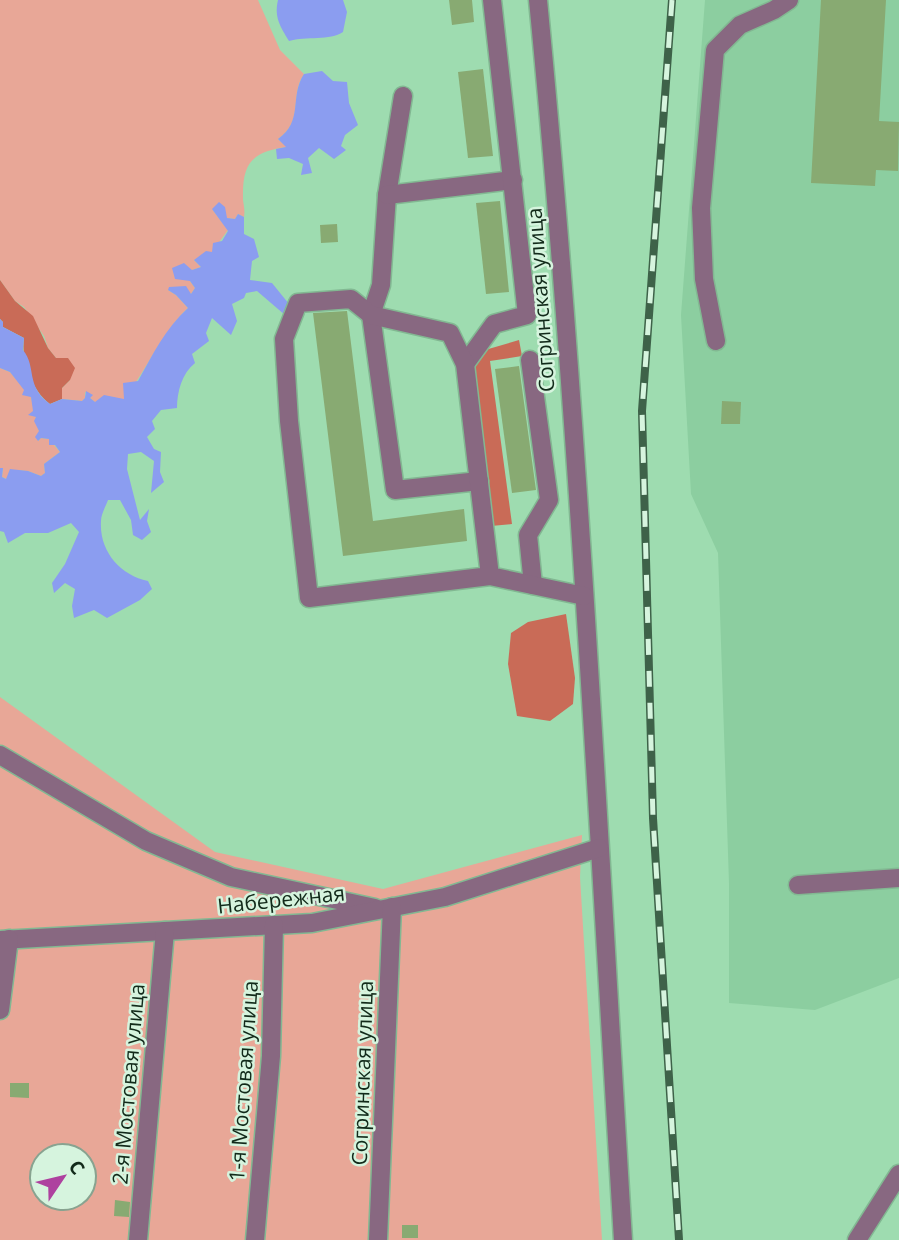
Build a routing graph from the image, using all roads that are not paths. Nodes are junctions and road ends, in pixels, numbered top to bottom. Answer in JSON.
{"nodes":[{"id":1,"x":492,"y":0,"type":"edge"},
{"id":2,"x":538,"y":0,"type":"edge"},
{"id":3,"x":789,"y":0,"type":"edge"},
{"id":4,"x":402,"y":96,"type":"dead end"},
{"id":5,"x":513,"y":180,"type":"junction"},
{"id":6,"x":387,"y":195,"type":"junction"},
{"id":7,"x":371,"y":316,"type":"junction"},
{"id":8,"x":716,"y":341,"type":"dead end"},
{"id":9,"x":530,"y":360,"type":"dead end"},
{"id":10,"x":465,"y":364,"type":"junction"},
{"id":11,"x":479,"y":481,"type":"junction"},
{"id":12,"x":490,"y":576,"type":"junction"},
{"id":13,"x":533,"y":585,"type":"junction"},
{"id":14,"x":584,"y":596,"type":"junction"},
{"id":15,"x":0,"y":755,"type":"edge"},
{"id":16,"x":599,"y":848,"type":"junction"},
{"id":17,"x":899,"y":878,"type":"edge"},
{"id":18,"x":798,"y":885,"type":"dead end"},
{"id":19,"x":387,"y":908,"type":"junction"},
{"id":20,"x":274,"y":925,"type":"junction"},
{"id":21,"x":165,"y":931,"type":"junction"},
{"id":22,"x":5,"y":940,"type":"edge"},
{"id":23,"x":0,"y":1010,"type":"edge"},
{"id":24,"x":899,"y":1174,"type":"edge"},
{"id":25,"x":138,"y":1240,"type":"edge"},
{"id":26,"x":255,"y":1240,"type":"edge"},
{"id":27,"x":378,"y":1240,"type":"edge"},
{"id":28,"x":623,"y":1240,"type":"edge"},
{"id":29,"x":858,"y":1240,"type":"edge"}],
"edges":[{"from":1,"to":5,"type":"street"},
{"from":2,"to":14,"type":"street","name":"Согринская улица"},
{"from":3,"to":8,"type":"street"},
{"from":4,"to":6,"type":"street"},
{"from":5,"to":6,"type":"street"},
{"from":5,"to":10,"type":"street"},
{"from":6,"to":7,"type":"street"},
{"from":7,"to":10,"type":"street"},
{"from":7,"to":11,"type":"street"},
{"from":7,"to":12,"type":"street"},
{"from":9,"to":13,"type":"street"},
{"from":10,"to":11,"type":"street"},
{"from":11,"to":12,"type":"street"},
{"from":12,"to":13,"type":"street"},
{"from":13,"to":14,"type":"street"},
{"from":14,"to":16,"type":"street","name":"Согринская улица"},
{"from":15,"to":19,"type":"street"},
{"from":16,"to":19,"type":"street","name":"Набережная"},
{"from":16,"to":28,"type":"street","name":"Согринская улица"},
{"from":17,"to":18,"type":"street"},
{"from":19,"to":20,"type":"street","name":"Набережная"},
{"from":19,"to":27,"type":"street","name":"Согринская улица"},
{"from":20,"to":21,"type":"street","name":"Набережная"},
{"from":20,"to":26,"type":"street","name":"1-я Мостовая улица"},
{"from":21,"to":22,"type":"street","name":"Набережная"},
{"from":21,"to":25,"type":"street","name":"2-я Мостовая улица"},
{"from":22,"to":23,"type":"street"},
{"from":24,"to":29,"type":"street"}]}
